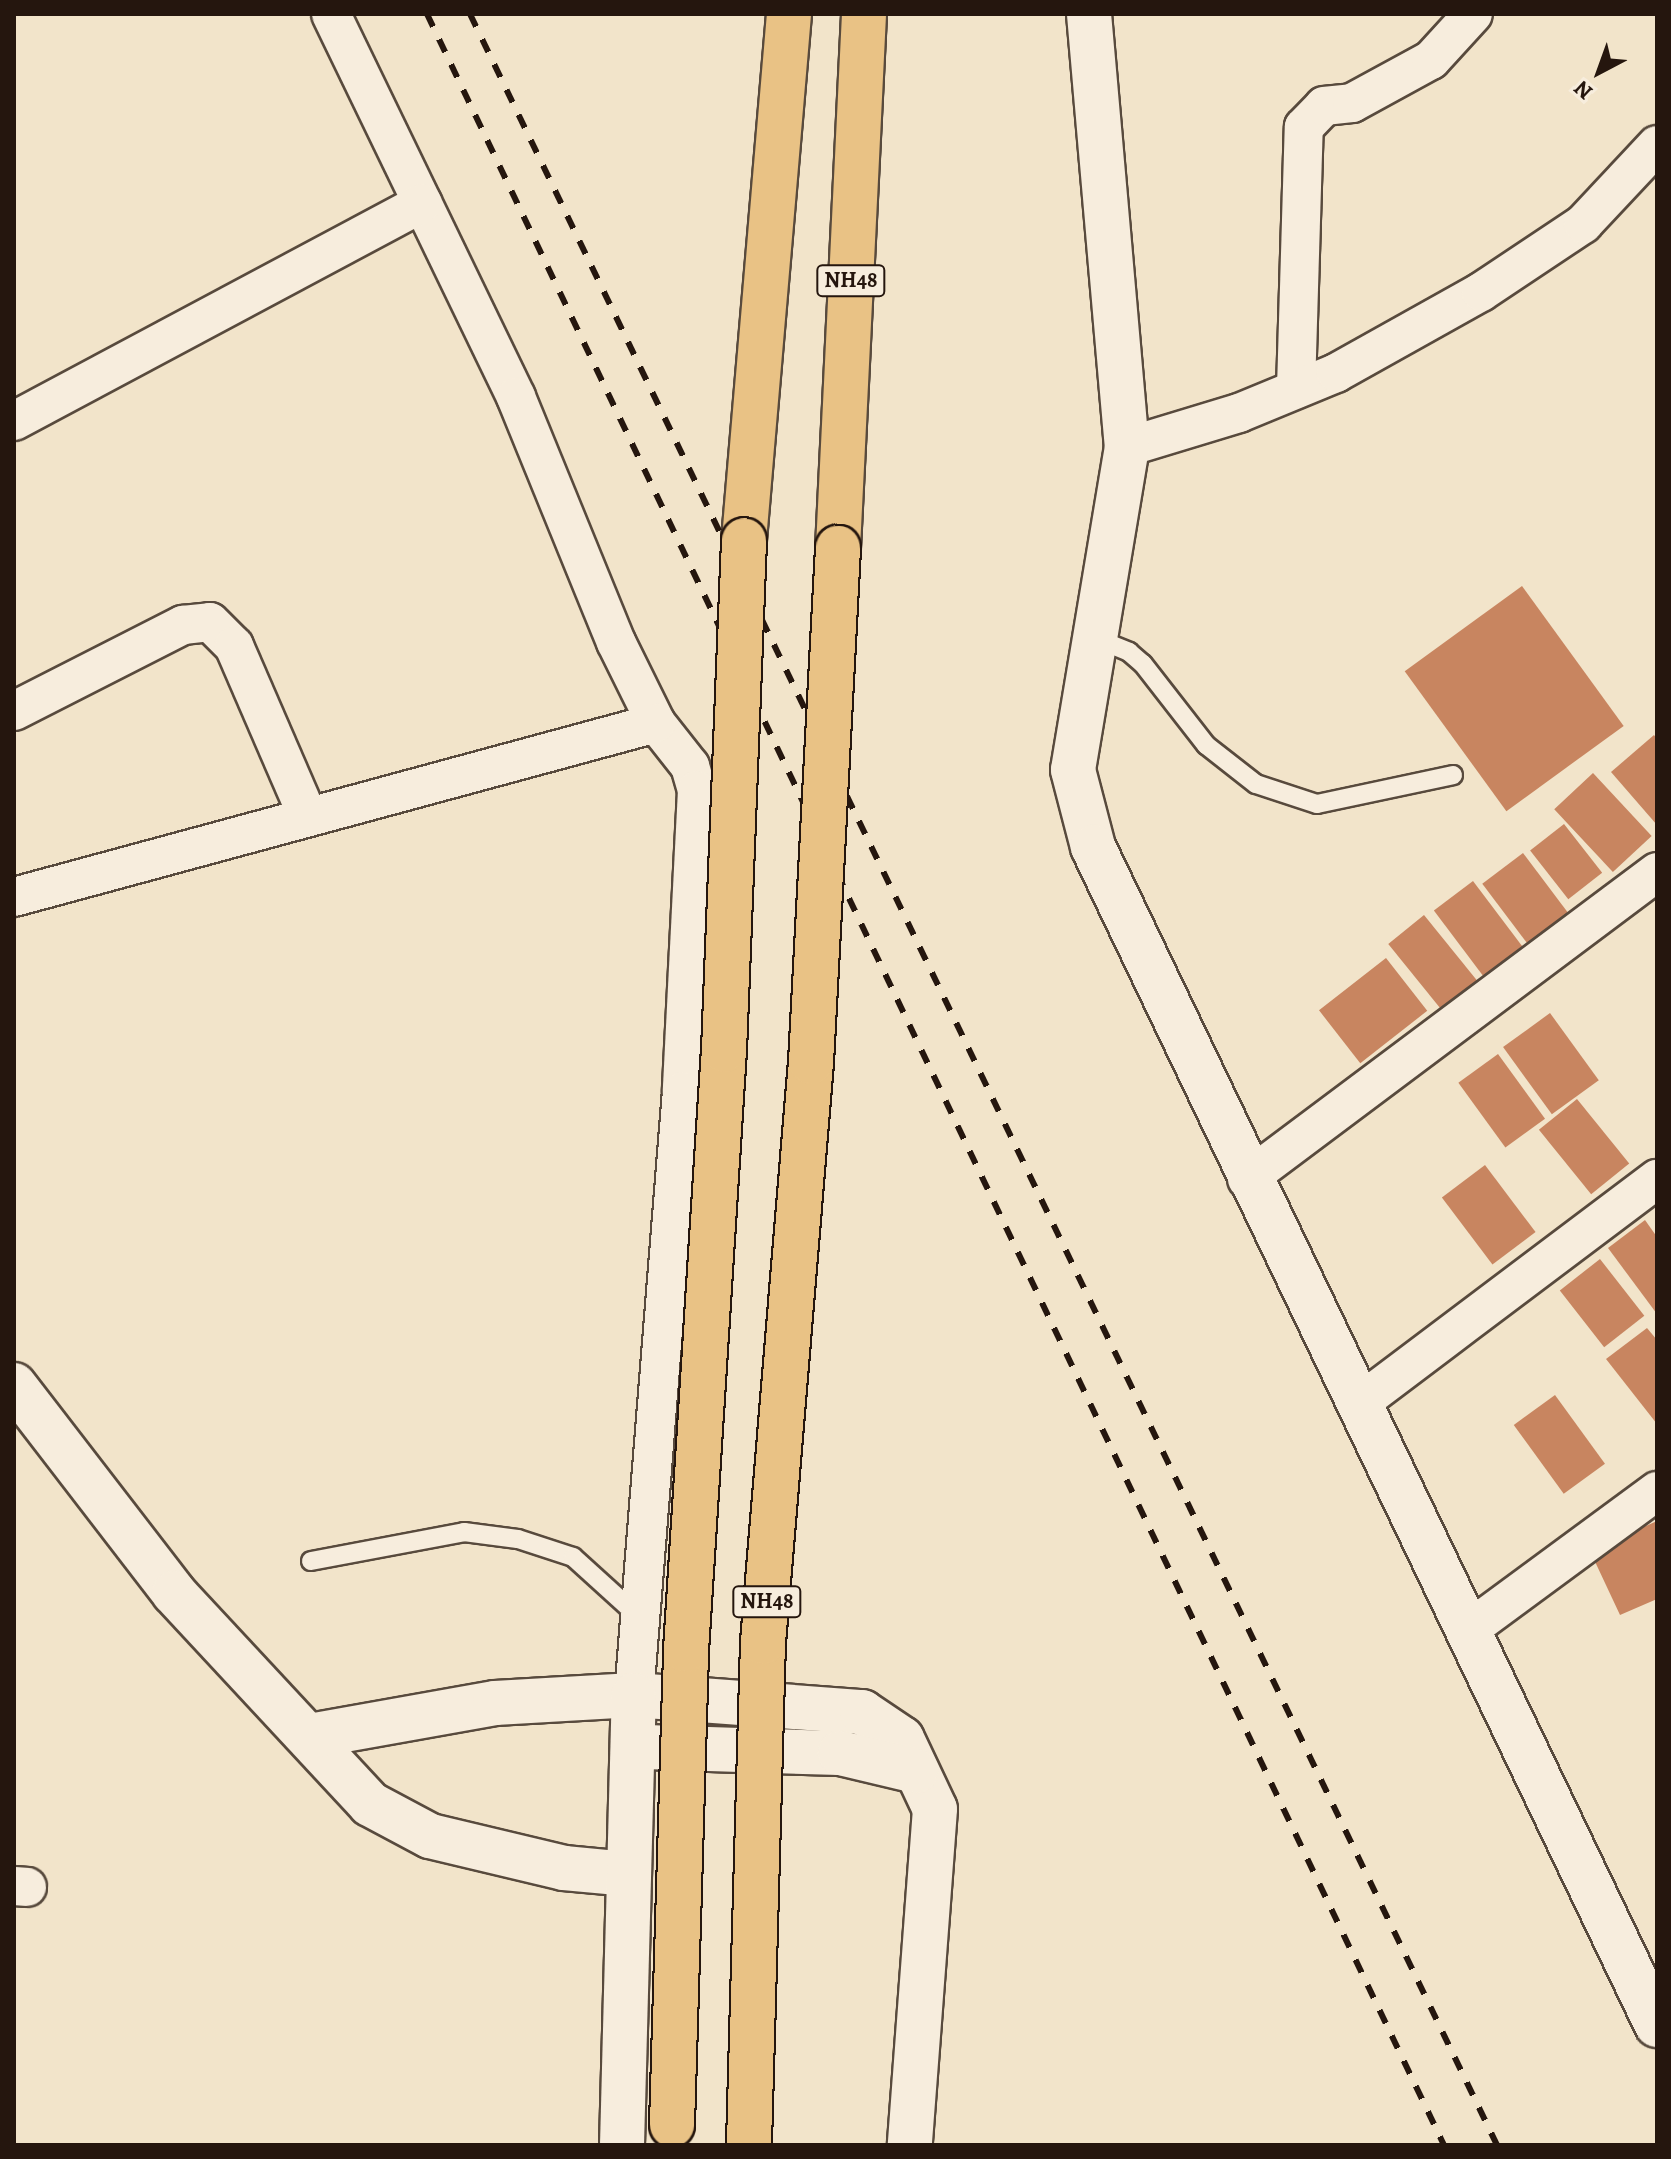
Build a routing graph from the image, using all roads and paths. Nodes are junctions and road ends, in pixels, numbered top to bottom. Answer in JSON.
{"nodes":[{"id":1,"x":331,"y":14,"type":"edge"},
{"id":2,"x":789,"y":14,"type":"edge"},
{"id":3,"x":864,"y":14,"type":"edge"},
{"id":4,"x":1089,"y":14,"type":"edge"},
{"id":5,"x":1473,"y":14,"type":"edge"},
{"id":6,"x":1657,"y":145,"type":"edge"},
{"id":7,"x":423,"y":203,"type":"junction"},
{"id":8,"x":1296,"y":389,"type":"junction"},
{"id":9,"x":14,"y":421,"type":"edge"},
{"id":10,"x":1127,"y":447,"type":"junction"},
{"id":11,"x":1095,"y":638,"type":"junction"},
{"id":12,"x":14,"y":711,"type":"edge"},
{"id":13,"x":656,"y":723,"type":"junction"},
{"id":14,"x":1453,"y":775,"type":"dead end"},
{"id":15,"x":308,"y":817,"type":"junction"},
{"id":16,"x":1657,"y":872,"type":"edge"},
{"id":17,"x":14,"y":897,"type":"edge"},
{"id":18,"x":1247,"y":1179,"type":"junction"},
{"id":19,"x":1657,"y":1179,"type":"edge"},
{"id":20,"x":14,"y":1385,"type":"edge"},
{"id":21,"x":1357,"y":1405,"type":"junction"},
{"id":22,"x":1657,"y":1491,"type":"edge"},
{"id":23,"x":311,"y":1561,"type":"dead end"},
{"id":24,"x":640,"y":1618,"type":"junction"},
{"id":25,"x":1467,"y":1631,"type":"junction"},
{"id":26,"x":634,"y":1695,"type":"junction"},
{"id":27,"x":310,"y":1736,"type":"junction"},
{"id":28,"x":631,"y":1746,"type":"junction"},
{"id":29,"x":916,"y":1771,"type":"junction"},
{"id":30,"x":627,"y":1874,"type":"junction"},
{"id":31,"x":1657,"y":2025,"type":"edge"},
{"id":32,"x":672,"y":2135,"type":"edge"},
{"id":33,"x":749,"y":2144,"type":"edge"},
{"id":34,"x":622,"y":2145,"type":"edge"},
{"id":35,"x":910,"y":2145,"type":"edge"}],
"edges":[{"from":1,"to":7,"type":"street"},
{"from":2,"to":32,"type":"highway","bridge":true},
{"from":3,"to":33,"type":"highway","number":"NH48","bridge":true},
{"from":4,"to":10,"type":"street"},
{"from":5,"to":8,"type":"street"},
{"from":6,"to":8,"type":"street"},
{"from":7,"to":9,"type":"street"},
{"from":7,"to":13,"type":"street"},
{"from":8,"to":10,"type":"street"},
{"from":10,"to":11,"type":"street"},
{"from":11,"to":14,"type":"lane"},
{"from":11,"to":18,"type":"street"},
{"from":12,"to":15,"type":"street"},
{"from":13,"to":15,"type":"street"},
{"from":13,"to":24,"type":"street"},
{"from":15,"to":17,"type":"street"},
{"from":16,"to":18,"type":"street"},
{"from":18,"to":21,"type":"street"},
{"from":19,"to":21,"type":"street"},
{"from":20,"to":27,"type":"street"},
{"from":21,"to":25,"type":"street"},
{"from":22,"to":25,"type":"street"},
{"from":23,"to":24,"type":"lane"},
{"from":24,"to":26,"type":"street"},
{"from":25,"to":31,"type":"street"},
{"from":26,"to":27,"type":"street"},
{"from":26,"to":28,"type":"street"},
{"from":26,"to":29,"type":"street"},
{"from":27,"to":30,"type":"street"},
{"from":28,"to":29,"type":"street"},
{"from":28,"to":30,"type":"street"},
{"from":29,"to":35,"type":"street"},
{"from":30,"to":34,"type":"street"}]}
